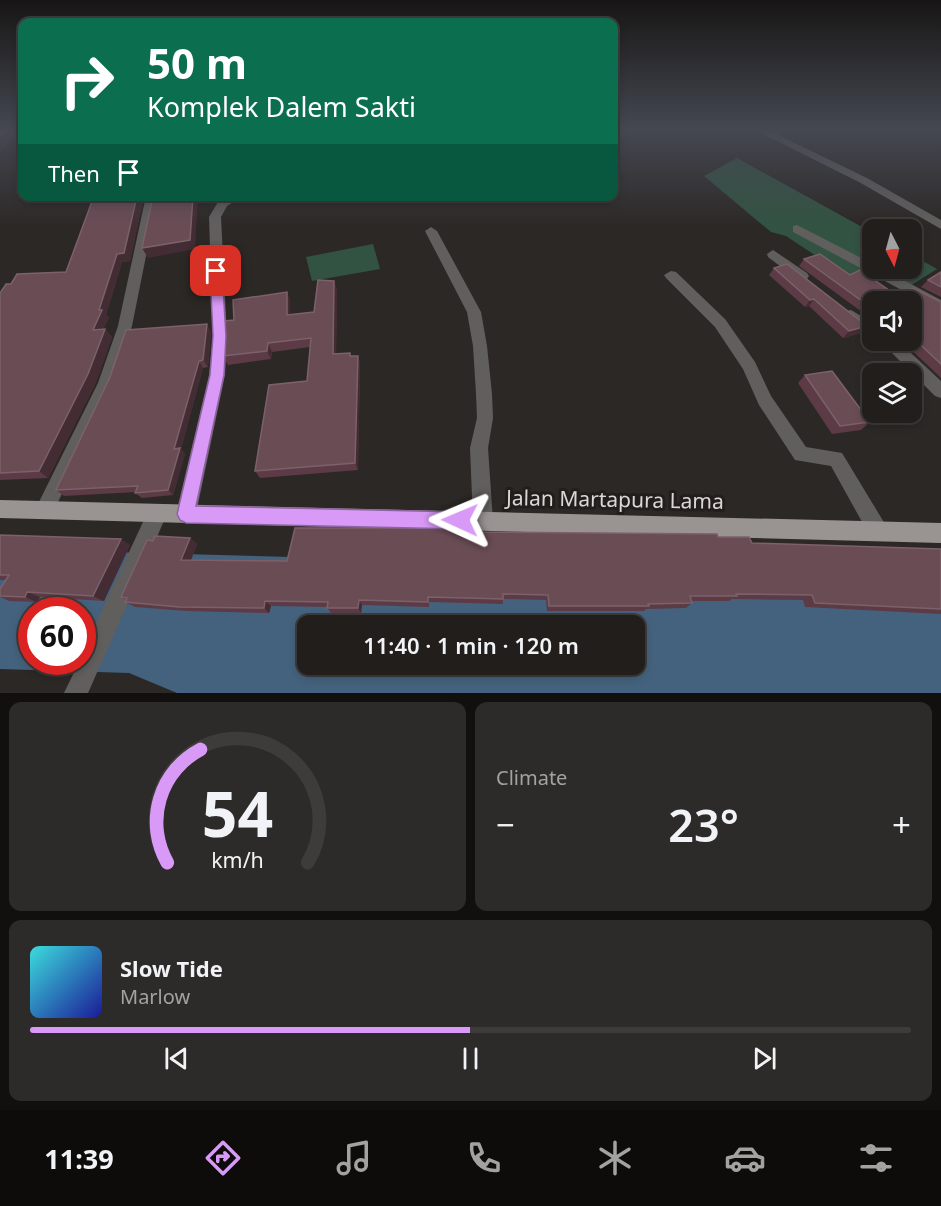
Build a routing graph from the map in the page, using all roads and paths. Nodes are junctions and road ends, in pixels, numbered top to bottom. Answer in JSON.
{"nodes":[{"id":1,"x":827,"y":162,"type":"edge"},
{"id":2,"x":151,"y":201,"type":"edge"},
{"id":3,"x":228,"y":201,"type":"edge"},
{"id":4,"x":941,"y":225,"type":"edge"},
{"id":5,"x":797,"y":229,"type":"dead end"},
{"id":6,"x":431,"y":231,"type":"dead end"},
{"id":7,"x":772,"y":254,"type":"dead end"},
{"id":8,"x":670,"y":276,"type":"dead end"},
{"id":9,"x":816,"y":287,"type":"edge"},
{"id":10,"x":941,"y":306,"type":"edge"},
{"id":11,"x":841,"y":307,"type":"edge"},
{"id":12,"x":862,"y":323,"type":"edge"},
{"id":13,"x":899,"y":351,"type":"edge"},
{"id":14,"x":941,"y":391,"type":"edge"},
{"id":15,"x":0,"y":509,"type":"edge"},
{"id":16,"x":44,"y":510,"type":"junction"},
{"id":17,"x":158,"y":514,"type":"junction"},
{"id":18,"x":186,"y":514,"type":"junction"},
{"id":19,"x":483,"y":521,"type":"junction"},
{"id":20,"x":878,"y":531,"type":"junction"},
{"id":21,"x":941,"y":533,"type":"edge"},
{"id":22,"x":76,"y":693,"type":"edge"}],
"edges":[{"from":1,"to":4,"type":"street"},
{"from":2,"to":16,"type":"street"},
{"from":3,"to":18,"type":"street"},
{"from":5,"to":10,"type":"street"},
{"from":6,"to":19,"type":"street"},
{"from":7,"to":9,"type":"street"},
{"from":8,"to":20,"type":"street"},
{"from":11,"to":12,"type":"street"},
{"from":13,"to":14,"type":"street"},
{"from":15,"to":16,"type":"main road","name":"Jalan Martapura Lama"},
{"from":16,"to":17,"type":"main road","name":"Jalan Martapura Lama"},
{"from":17,"to":18,"type":"main road","name":"Jalan Martapura Lama"},
{"from":17,"to":22,"type":"street"},
{"from":18,"to":19,"type":"main road","name":"Jalan Martapura Lama"},
{"from":19,"to":20,"type":"main road","name":"Jalan Martapura Lama"},
{"from":20,"to":21,"type":"main road","name":"Jalan Martapura Lama"}]}
